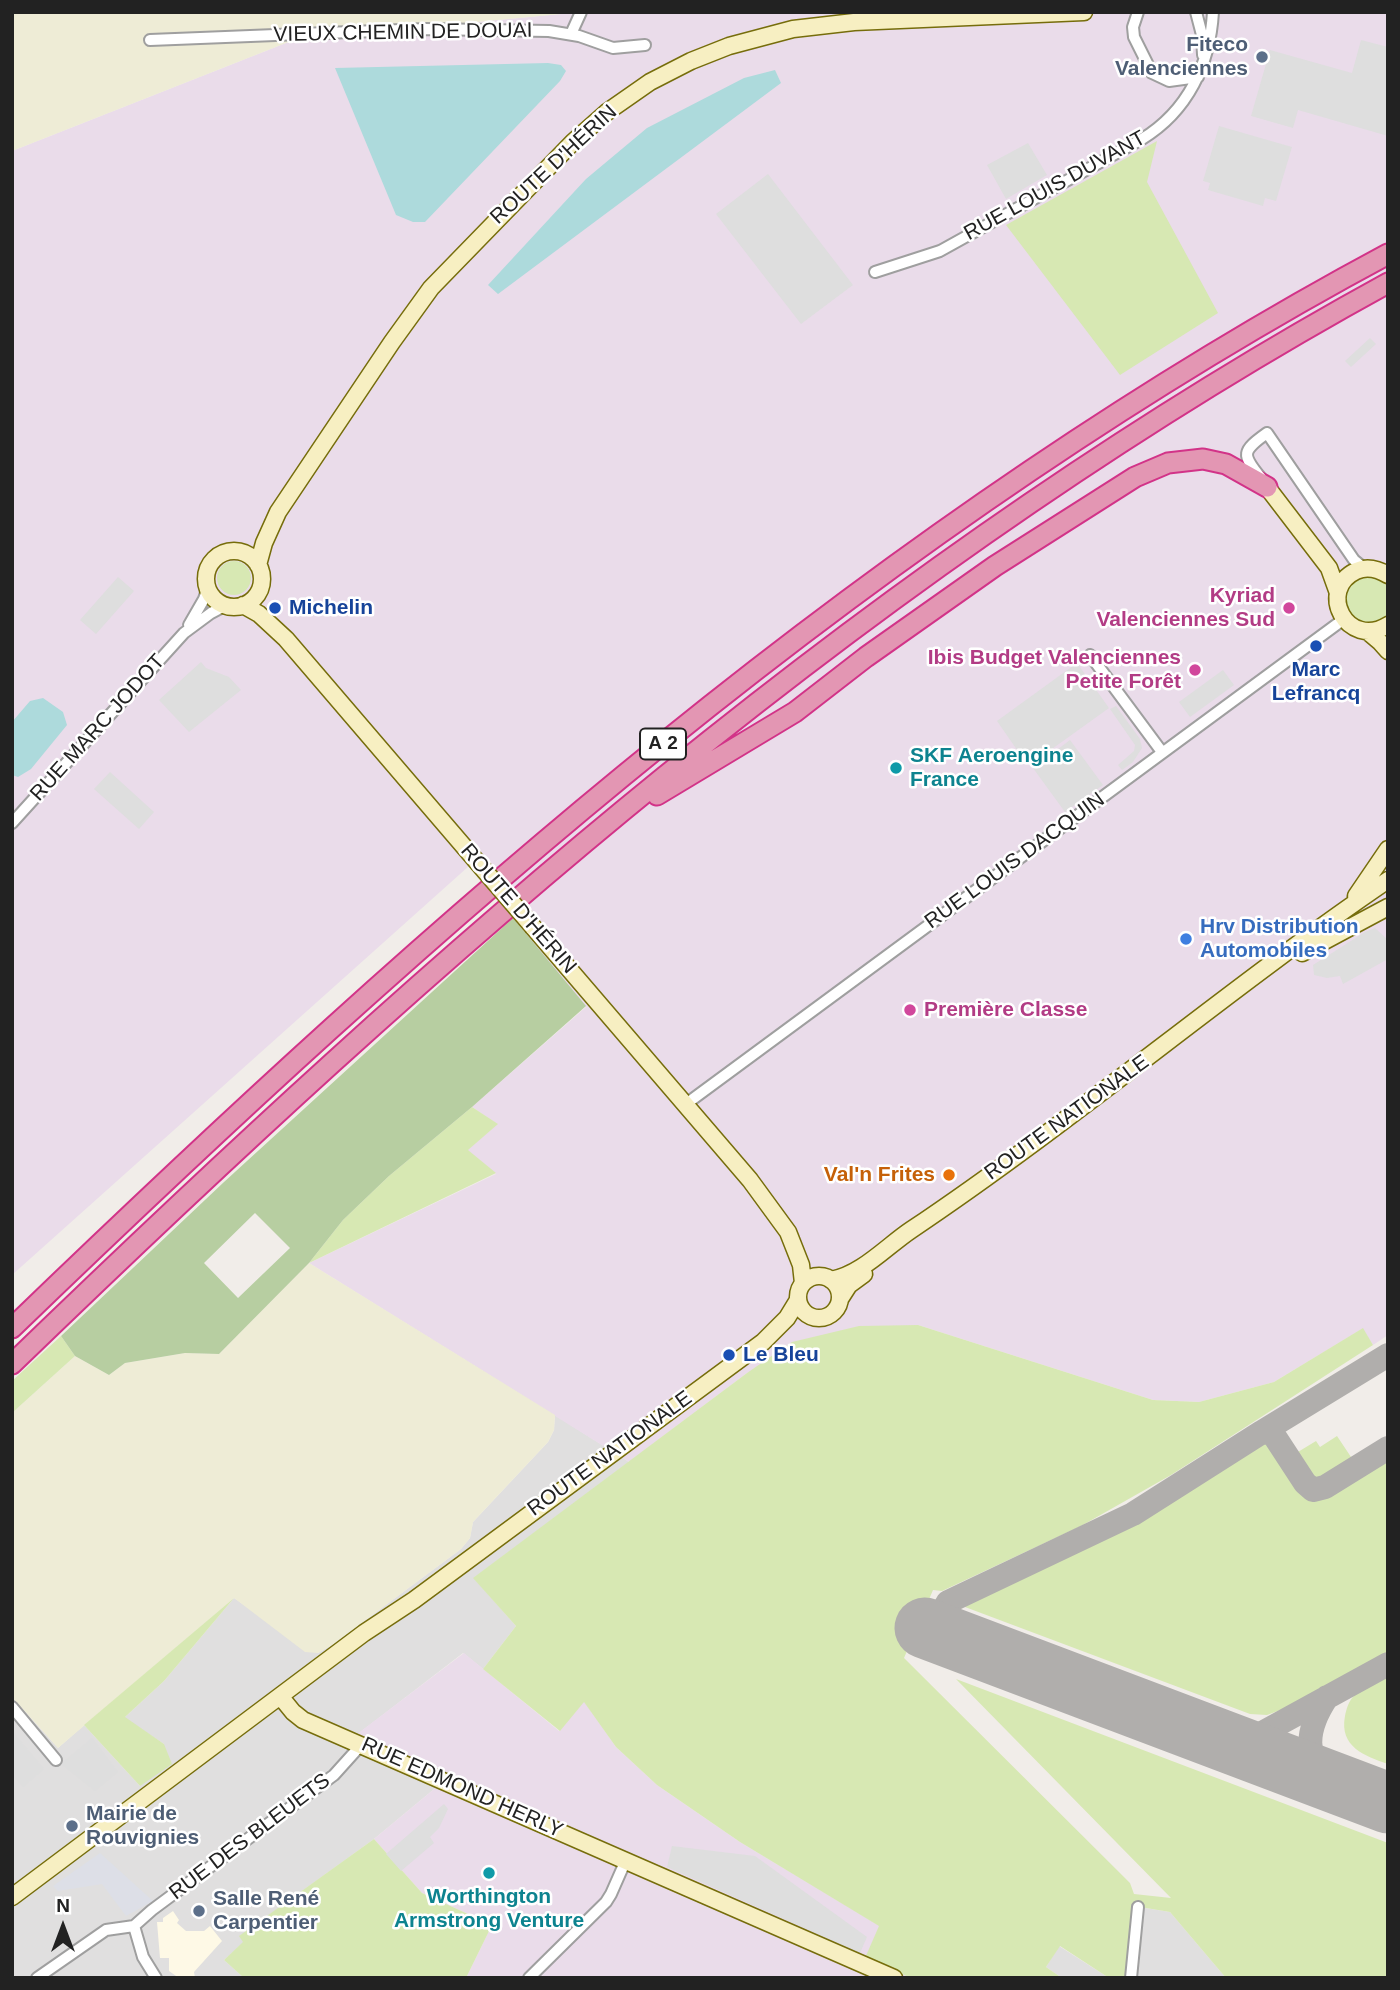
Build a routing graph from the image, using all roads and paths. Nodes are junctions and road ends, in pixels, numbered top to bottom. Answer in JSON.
{"nodes":[{"id":1,"x":581,"y":12,"type":"edge"},
{"id":2,"x":1084,"y":12,"type":"edge"},
{"id":3,"x":1138,"y":12,"type":"edge"},
{"id":4,"x":1196,"y":12,"type":"edge"},
{"id":5,"x":1213,"y":12,"type":"edge"},
{"id":6,"x":571,"y":34,"type":"junction"},
{"id":7,"x":150,"y":40,"type":"dead end"},
{"id":8,"x":645,"y":45,"type":"dead end"},
{"id":9,"x":1203,"y":61,"type":"junction"},
{"id":10,"x":1198,"y":77,"type":"junction"},
{"id":11,"x":1388,"y":254,"type":"edge"},
{"id":12,"x":875,"y":272,"type":"dead end"},
{"id":13,"x":1388,"y":284,"type":"edge"},
{"id":14,"x":1267,"y":487,"type":"junction"},
{"id":15,"x":278,"y":512,"type":"junction"},
{"id":16,"x":235,"y":551,"type":"junction"},
{"id":17,"x":258,"y":565,"type":"junction"},
{"id":18,"x":1365,"y":569,"type":"junction"},
{"id":19,"x":1388,"y":575,"type":"edge"},
{"id":20,"x":208,"y":587,"type":"junction"},
{"id":21,"x":261,"y":587,"type":"junction"},
{"id":22,"x":1338,"y":593,"type":"junction"},
{"id":23,"x":234,"y":605,"type":"junction"},
{"id":24,"x":1344,"y":619,"type":"junction"},
{"id":25,"x":1388,"y":625,"type":"edge"},
{"id":26,"x":1367,"y":631,"type":"junction"},
{"id":27,"x":184,"y":633,"type":"junction"},
{"id":28,"x":286,"y":639,"type":"junction"},
{"id":29,"x":1388,"y":651,"type":"edge"},
{"id":30,"x":1090,"y":655,"type":"dead end"},
{"id":31,"x":1162,"y":752,"type":"junction"},
{"id":32,"x":12,"y":823,"type":"edge"},
{"id":33,"x":1388,"y":849,"type":"edge"},
{"id":34,"x":569,"y":855,"type":"junction"},
{"id":35,"x":1388,"y":880,"type":"edge"},
{"id":36,"x":1388,"y":891,"type":"edge"},
{"id":37,"x":1388,"y":907,"type":"edge"},
{"id":38,"x":1345,"y":910,"type":"junction"},
{"id":39,"x":1287,"y":961,"type":"junction"},
{"id":40,"x":1181,"y":1034,"type":"junction"},
{"id":41,"x":686,"y":1104,"type":"junction"},
{"id":42,"x":750,"y":1180,"type":"junction"},
{"id":43,"x":953,"y":1202,"type":"junction"},
{"id":44,"x":826,"y":1278,"type":"junction"},
{"id":45,"x":803,"y":1283,"type":"junction"},
{"id":46,"x":840,"y":1298,"type":"junction"},
{"id":47,"x":798,"y":1300,"type":"junction"},
{"id":48,"x":813,"y":1318,"type":"junction"},
{"id":49,"x":12,"y":1328,"type":"edge"},
{"id":50,"x":763,"y":1342,"type":"junction"},
{"id":51,"x":12,"y":1364,"type":"edge"},
{"id":52,"x":287,"y":1697,"type":"junction"},
{"id":53,"x":12,"y":1707,"type":"edge"},
{"id":54,"x":361,"y":1745,"type":"junction"},
{"id":55,"x":56,"y":1760,"type":"dead end"},
{"id":56,"x":626,"y":1860,"type":"junction"},
{"id":57,"x":12,"y":1897,"type":"edge"},
{"id":58,"x":1138,"y":1907,"type":"dead end"},
{"id":59,"x":134,"y":1926,"type":"junction"},
{"id":60,"x":37,"y":1978,"type":"edge"},
{"id":61,"x":156,"y":1978,"type":"edge"},
{"id":62,"x":529,"y":1978,"type":"edge"},
{"id":63,"x":894,"y":1978,"type":"edge"},
{"id":64,"x":1130,"y":1978,"type":"edge"}],
"edges":[{"from":1,"to":6,"type":"street"},
{"from":2,"to":15,"type":"street","name":"ROUTE D'HÉRIN"},
{"from":3,"to":10,"type":"street"},
{"from":4,"to":9,"type":"street","name":"RUE LOUIS DUVANT"},
{"from":5,"to":9,"type":"street","name":"RUE LOUIS DUVANT"},
{"from":6,"to":7,"type":"street","name":"VIEUX CHEMIN DE DOUAI"},
{"from":6,"to":8,"type":"street","name":"VIEUX CHEMIN DE DOUAI"},
{"from":9,"to":10,"type":"street","name":"RUE LOUIS DUVANT"},
{"from":10,"to":12,"type":"street","name":"RUE LOUIS DUVANT"},
{"from":11,"to":49,"type":"highway","number":"A 2"},
{"from":13,"to":34,"type":"highway","number":"A 2"},
{"from":14,"to":18,"type":"street"},
{"from":14,"to":22,"type":"street"},
{"from":14,"to":34,"type":"highway"},
{"from":15,"to":16,"type":"street","name":"ROUTE D'HÉRIN"},
{"from":15,"to":17,"type":"street","name":"ROUTE D'HÉRIN"},
{"from":16,"to":17,"type":"street"},
{"from":16,"to":20,"type":"street"},
{"from":17,"to":21,"type":"street"},
{"from":18,"to":19,"type":"street"},
{"from":18,"to":22,"type":"street"},
{"from":20,"to":23,"type":"street"},
{"from":20,"to":27,"type":"street","name":"RUE MARC JODOT"},
{"from":21,"to":23,"type":"street"},
{"from":21,"to":28,"type":"street","name":"ROUTE D'HÉRIN"},
{"from":22,"to":24,"type":"street"},
{"from":23,"to":27,"type":"street","name":"RUE MARC JODOT"},
{"from":23,"to":28,"type":"street","name":"ROUTE D'HÉRIN"},
{"from":24,"to":26,"type":"street"},
{"from":24,"to":31,"type":"street","name":"RUE LOUIS DACQUIN"},
{"from":25,"to":26,"type":"street"},
{"from":26,"to":29,"type":"street"},
{"from":27,"to":32,"type":"street","name":"RUE MARC JODOT"},
{"from":28,"to":41,"type":"street","name":"ROUTE D'HÉRIN","bridge":true},
{"from":30,"to":31,"type":"street"},
{"from":31,"to":41,"type":"street","name":"RUE LOUIS DACQUIN"},
{"from":33,"to":38,"type":"street"},
{"from":34,"to":51,"type":"highway","number":"A 2"},
{"from":35,"to":38,"type":"street"},
{"from":36,"to":39,"type":"street"},
{"from":37,"to":39,"type":"street"},
{"from":38,"to":40,"type":"street"},
{"from":39,"to":40,"type":"street"},
{"from":40,"to":43,"type":"street","name":"ROUTE NATIONALE"},
{"from":41,"to":42,"type":"street","name":"ROUTE D'HÉRIN"},
{"from":42,"to":44,"type":"street","name":"ROUTE D'HÉRIN"},
{"from":42,"to":45,"type":"street","name":"ROUTE D'HÉRIN"},
{"from":43,"to":44,"type":"street","name":"ROUTE NATIONALE"},
{"from":43,"to":46,"type":"street","name":"ROUTE NATIONALE"},
{"from":44,"to":45,"type":"street"},
{"from":44,"to":46,"type":"street"},
{"from":45,"to":47,"type":"street"},
{"from":46,"to":48,"type":"street"},
{"from":47,"to":48,"type":"street"},
{"from":47,"to":50,"type":"street","name":"ROUTE NATIONALE"},
{"from":48,"to":50,"type":"street"},
{"from":50,"to":52,"type":"street","name":"ROUTE NATIONALE"},
{"from":52,"to":54,"type":"street","name":"RUE EDMOND HERLY"},
{"from":52,"to":57,"type":"street","name":"ROUTE NATIONALE"},
{"from":53,"to":55,"type":"street"},
{"from":54,"to":56,"type":"street","name":"RUE EDMOND HERLY"},
{"from":54,"to":59,"type":"street","name":"RUE DES BLEUETS"},
{"from":56,"to":62,"type":"street"},
{"from":56,"to":63,"type":"street","name":"RUE EDMOND HERLY"},
{"from":58,"to":64,"type":"street"},
{"from":59,"to":60,"type":"street"},
{"from":59,"to":61,"type":"street"}]}
